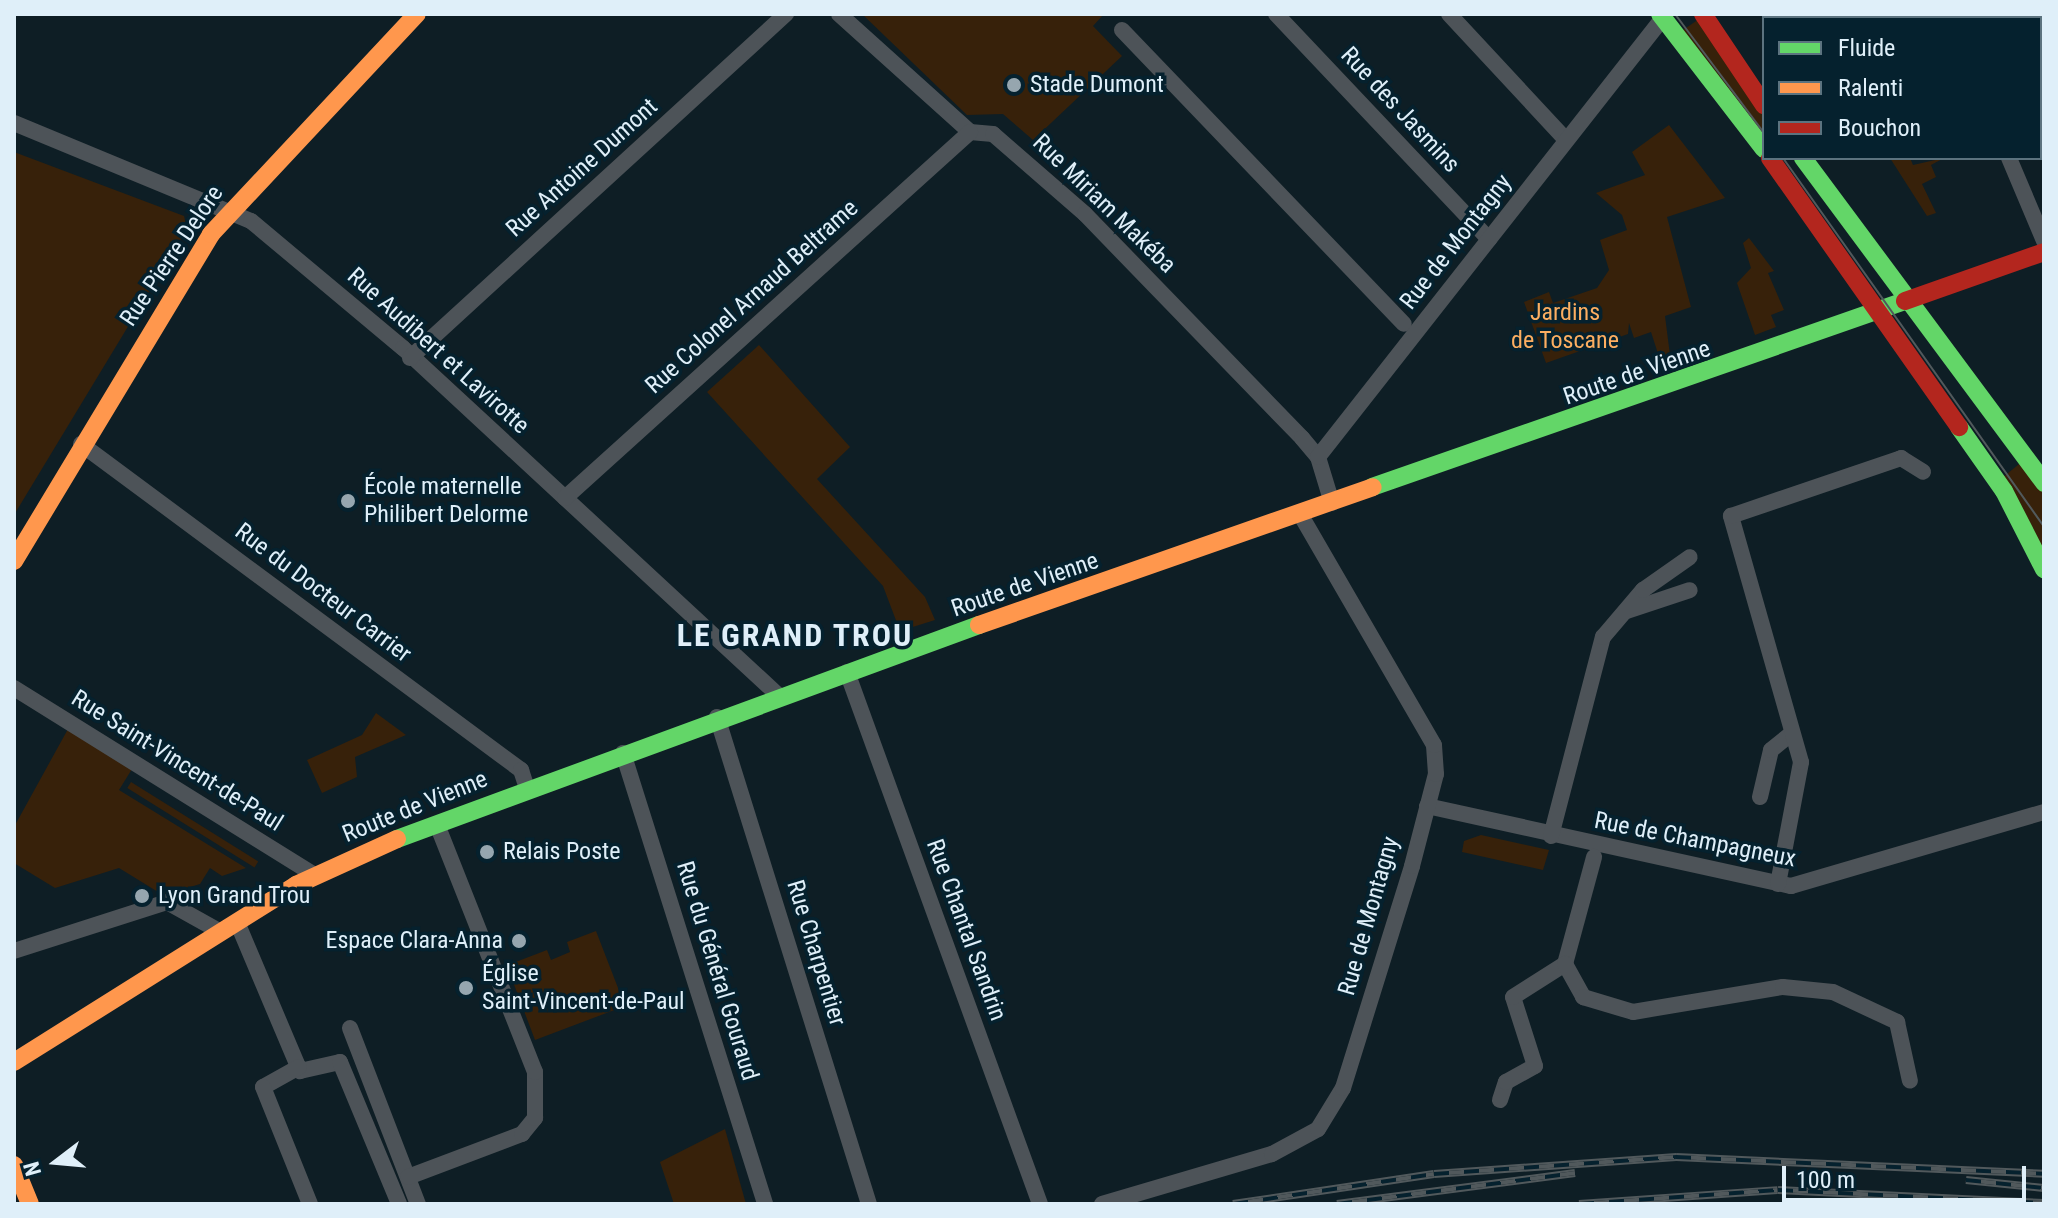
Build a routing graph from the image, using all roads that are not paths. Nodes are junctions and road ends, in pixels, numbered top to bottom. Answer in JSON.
{"nodes":[{"id":1,"x":417,"y":14,"type":"edge"},
{"id":2,"x":786,"y":14,"type":"edge"},
{"id":3,"x":839,"y":14,"type":"edge"},
{"id":4,"x":1276,"y":14,"type":"edge"},
{"id":5,"x":1449,"y":14,"type":"edge"},
{"id":6,"x":1703,"y":14,"type":"edge"},
{"id":7,"x":1661,"y":16,"type":"edge"},
{"id":8,"x":1122,"y":30,"type":"dead end"},
{"id":9,"x":1762,"y":102,"type":"edge"},
{"id":10,"x":14,"y":123,"type":"edge"},
{"id":11,"x":970,"y":132,"type":"junction"},
{"id":12,"x":1566,"y":140,"type":"junction"},
{"id":13,"x":1762,"y":146,"type":"edge"},
{"id":14,"x":1771,"y":160,"type":"edge"},
{"id":15,"x":1805,"y":160,"type":"edge"},
{"id":16,"x":2010,"y":160,"type":"edge"},
{"id":17,"x":230,"y":210,"type":"junction"},
{"id":18,"x":1489,"y":239,"type":"junction"},
{"id":19,"x":2044,"y":241,"type":"edge"},
{"id":20,"x":2044,"y":252,"type":"edge"},
{"id":21,"x":1915,"y":302,"type":"junction"},
{"id":22,"x":1875,"y":315,"type":"junction"},
{"id":23,"x":1404,"y":324,"type":"dead end"},
{"id":24,"x":410,"y":358,"type":"junction"},
{"id":25,"x":81,"y":444,"type":"junction"},
{"id":26,"x":1318,"y":457,"type":"junction"},
{"id":27,"x":1923,"y":472,"type":"dead end"},
{"id":28,"x":2044,"y":483,"type":"edge"},
{"id":29,"x":565,"y":498,"type":"junction"},
{"id":30,"x":1332,"y":503,"type":"junction"},
{"id":31,"x":1300,"y":514,"type":"junction"},
{"id":32,"x":1690,"y":557,"type":"dead end"},
{"id":33,"x":14,"y":561,"type":"edge"},
{"id":34,"x":2044,"y":569,"type":"edge"},
{"id":35,"x":1690,"y":590,"type":"dead end"},
{"id":36,"x":1622,"y":613,"type":"junction"},
{"id":37,"x":847,"y":672,"type":"junction"},
{"id":38,"x":14,"y":688,"type":"edge"},
{"id":39,"x":778,"y":695,"type":"junction"},
{"id":40,"x":717,"y":717,"type":"junction"},
{"id":41,"x":1789,"y":729,"type":"junction"},
{"id":42,"x":623,"y":753,"type":"junction"},
{"id":43,"x":527,"y":788,"type":"junction"},
{"id":44,"x":1760,"y":797,"type":"dead end"},
{"id":45,"x":1427,"y":806,"type":"junction"},
{"id":46,"x":2044,"y":812,"type":"edge"},
{"id":47,"x":437,"y":824,"type":"junction"},
{"id":48,"x":1551,"y":836,"type":"junction"},
{"id":49,"x":1594,"y":857,"type":"dead end"},
{"id":50,"x":314,"y":875,"type":"junction"},
{"id":51,"x":1778,"y":884,"type":"junction"},
{"id":52,"x":237,"y":922,"type":"junction"},
{"id":53,"x":221,"y":932,"type":"junction"},
{"id":54,"x":14,"y":951,"type":"edge"},
{"id":55,"x":1565,"y":964,"type":"junction"},
{"id":56,"x":350,"y":1028,"type":"dead end"},
{"id":57,"x":14,"y":1062,"type":"edge"},
{"id":58,"x":299,"y":1067,"type":"junction"},
{"id":59,"x":1910,"y":1081,"type":"dead end"},
{"id":60,"x":1500,"y":1100,"type":"dead end"},
{"id":61,"x":14,"y":1165,"type":"edge"},
{"id":62,"x":408,"y":1177,"type":"junction"},
{"id":63,"x":30,"y":1204,"type":"edge"},
{"id":64,"x":310,"y":1204,"type":"edge"},
{"id":65,"x":399,"y":1204,"type":"edge"},
{"id":66,"x":418,"y":1204,"type":"edge"},
{"id":67,"x":765,"y":1204,"type":"edge"},
{"id":68,"x":869,"y":1204,"type":"edge"},
{"id":69,"x":1040,"y":1204,"type":"edge"},
{"id":70,"x":1102,"y":1204,"type":"edge"}],
"edges":[{"from":1,"to":17,"type":"main road","name":"Rue Pierre Delore"},
{"from":2,"to":24,"type":"street","name":"Rue Antoine Dumont"},
{"from":3,"to":11,"type":"street","name":"Rue Miriam Makéba"},
{"from":4,"to":18,"type":"street","name":"Rue des Jasmins"},
{"from":5,"to":12,"type":"street"},
{"from":6,"to":9,"type":"main road"},
{"from":7,"to":12,"type":"street","name":"Rue de Montagny"},
{"from":7,"to":13,"type":"main road"},
{"from":8,"to":23,"type":"street"},
{"from":10,"to":17,"type":"street","name":"Rue Audibert et Lavirotte"},
{"from":11,"to":26,"type":"street","name":"Rue Miriam Makéba"},
{"from":11,"to":29,"type":"street","name":"Rue Colonel Arnaud Beltrame"},
{"from":12,"to":18,"type":"street","name":"Rue de Montagny"},
{"from":14,"to":22,"type":"main road"},
{"from":15,"to":21,"type":"main road"},
{"from":16,"to":19,"type":"street"},
{"from":17,"to":24,"type":"street","name":"Rue Audibert et Lavirotte"},
{"from":17,"to":25,"type":"main road","name":"Rue Pierre Delore"},
{"from":18,"to":26,"type":"street","name":"Rue de Montagny"},
{"from":20,"to":21,"type":"main road","name":"Route de Vienne"},
{"from":21,"to":22,"type":"main road","name":"Route de Vienne"},
{"from":21,"to":28,"type":"main road"},
{"from":22,"to":30,"type":"main road","name":"Route de Vienne"},
{"from":22,"to":34,"type":"main road"},
{"from":24,"to":29,"type":"street","name":"Rue Audibert et Lavirotte"},
{"from":25,"to":33,"type":"main road","name":"Rue Pierre Delore"},
{"from":25,"to":43,"type":"street","name":"Rue du Docteur Carrier"},
{"from":26,"to":30,"type":"street"},
{"from":27,"to":41,"type":"street"},
{"from":29,"to":39,"type":"street","name":"Rue Audibert et Lavirotte"},
{"from":30,"to":31,"type":"main road","name":"Route de Vienne"},
{"from":31,"to":37,"type":"main road","name":"Route de Vienne"},
{"from":31,"to":45,"type":"street","name":"Rue de Montagny"},
{"from":32,"to":36,"type":"street"},
{"from":35,"to":36,"type":"street"},
{"from":36,"to":48,"type":"street"},
{"from":37,"to":39,"type":"main road","name":"Route de Vienne"},
{"from":37,"to":69,"type":"street","name":"Rue Chantal Sandrin"},
{"from":38,"to":50,"type":"street","name":"Rue Saint-Vincent-de-Paul"},
{"from":39,"to":40,"type":"main road","name":"Route de Vienne"},
{"from":40,"to":42,"type":"main road","name":"Route de Vienne"},
{"from":40,"to":68,"type":"street","name":"Rue Charpentier"},
{"from":41,"to":44,"type":"street"},
{"from":41,"to":51,"type":"street"},
{"from":42,"to":43,"type":"main road","name":"Route de Vienne"},
{"from":42,"to":67,"type":"street","name":"Rue du Général Gouraud"},
{"from":43,"to":47,"type":"main road","name":"Route de Vienne"},
{"from":45,"to":48,"type":"street","name":"Rue de Champagneux"},
{"from":45,"to":70,"type":"street","name":"Rue de Montagny"},
{"from":46,"to":51,"type":"street","name":"Rue de Champagneux"},
{"from":47,"to":50,"type":"main road","name":"Route de Vienne"},
{"from":47,"to":62,"type":"street"},
{"from":48,"to":51,"type":"street","name":"Rue de Champagneux"},
{"from":49,"to":55,"type":"street"},
{"from":50,"to":52,"type":"main road","name":"Route de Vienne"},
{"from":52,"to":53,"type":"main road","name":"Route de Vienne"},
{"from":52,"to":58,"type":"street"},
{"from":53,"to":54,"type":"street"},
{"from":53,"to":57,"type":"main road","name":"Route de Vienne"},
{"from":55,"to":59,"type":"street"},
{"from":55,"to":60,"type":"street"},
{"from":56,"to":62,"type":"street"},
{"from":58,"to":64,"type":"street"},
{"from":58,"to":65,"type":"street"},
{"from":61,"to":63,"type":"main road"},
{"from":62,"to":66,"type":"street"}]}
